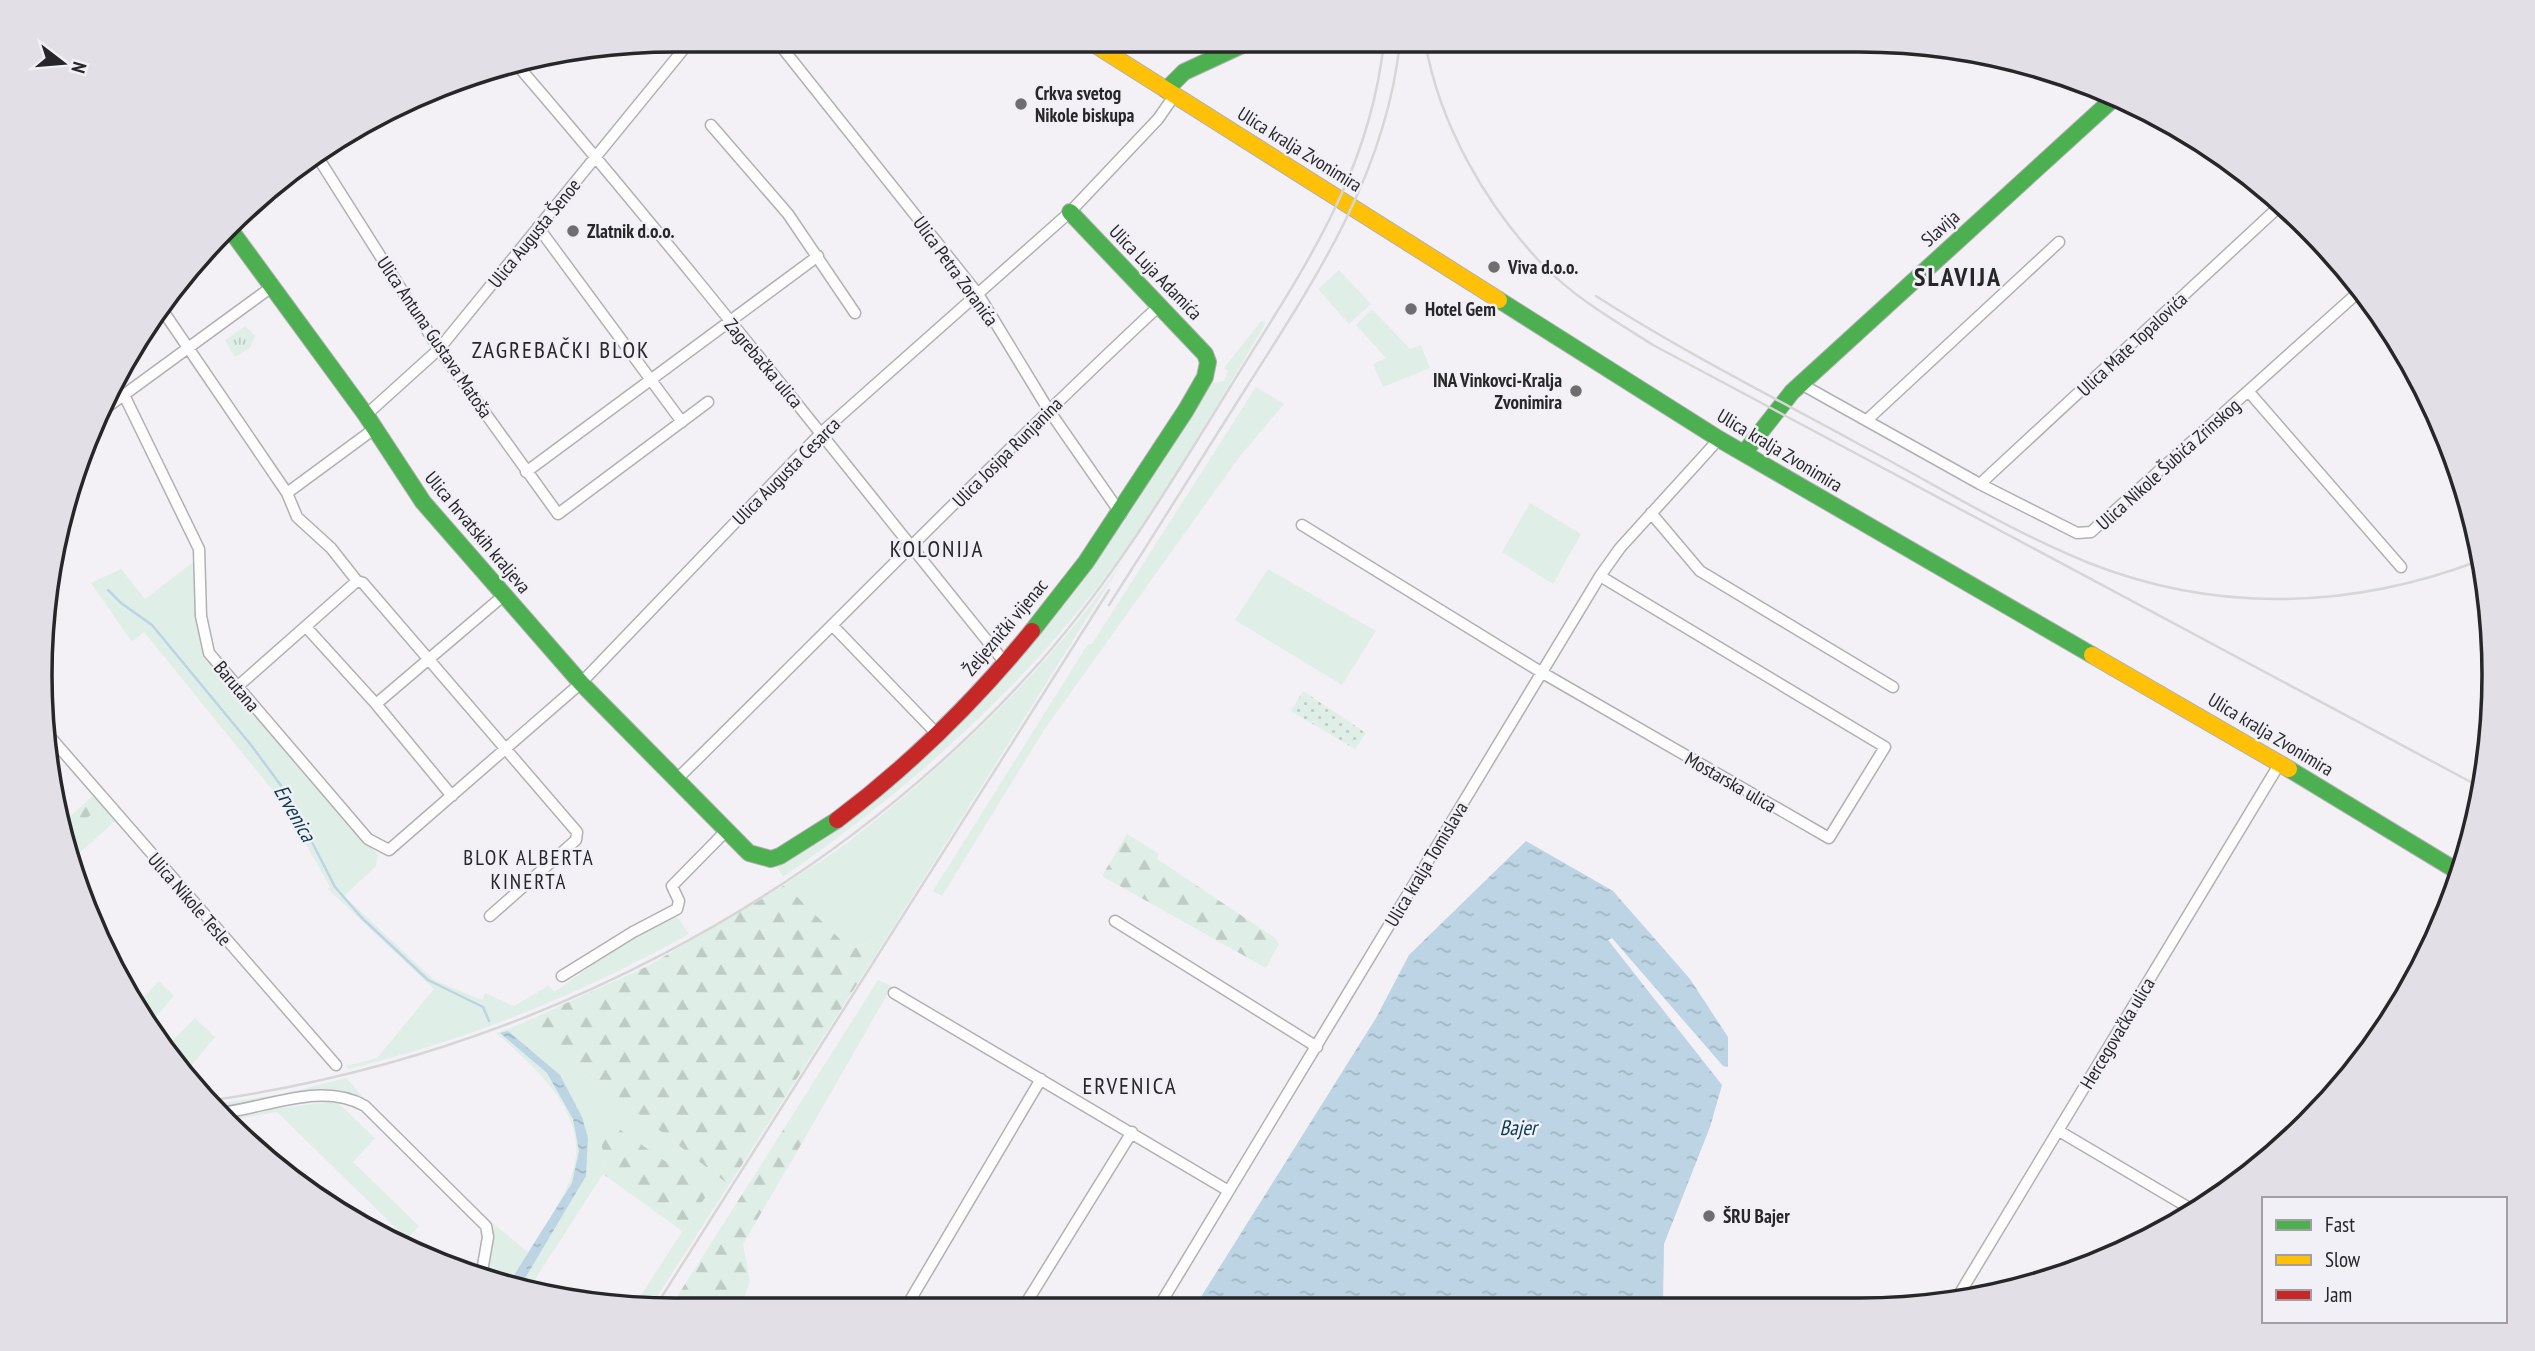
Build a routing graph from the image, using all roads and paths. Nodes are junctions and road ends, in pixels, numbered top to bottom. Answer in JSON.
{"nodes":[{"id":1,"x":681,"y":52,"type":"edge"},
{"id":2,"x":786,"y":52,"type":"edge"},
{"id":3,"x":1106,"y":52,"type":"edge"},
{"id":4,"x":1227,"y":52,"type":"edge"},
{"id":5,"x":523,"y":72,"type":"edge"},
{"id":6,"x":1170,"y":93,"type":"junction"},
{"id":7,"x":2107,"y":104,"type":"edge"},
{"id":8,"x":711,"y":125,"type":"dead end"},
{"id":9,"x":596,"y":156,"type":"junction"},
{"id":10,"x":321,"y":163,"type":"edge"},
{"id":11,"x":2274,"y":211,"type":"edge"},
{"id":12,"x":1070,"y":212,"type":"junction"},
{"id":13,"x":538,"y":227,"type":"junction"},
{"id":14,"x":235,"y":235,"type":"edge"},
{"id":15,"x":2059,"y":242,"type":"dead end"},
{"id":16,"x":818,"y":256,"type":"junction"},
{"id":17,"x":273,"y":286,"type":"junction"},
{"id":18,"x":978,"y":294,"type":"junction"},
{"id":19,"x":2354,"y":296,"type":"edge"},
{"id":20,"x":1160,"y":305,"type":"junction"},
{"id":21,"x":855,"y":313,"type":"dead end"},
{"id":22,"x":167,"y":316,"type":"edge"},
{"id":23,"x":731,"y":323,"type":"junction"},
{"id":24,"x":189,"y":348,"type":"junction"},
{"id":25,"x":439,"y":349,"type":"junction"},
{"id":26,"x":1208,"y":362,"type":"joint"},
{"id":27,"x":652,"y":381,"type":"junction"},
{"id":28,"x":1801,"y":384,"type":"junction"},
{"id":29,"x":124,"y":387,"type":"edge"},
{"id":30,"x":2249,"y":392,"type":"junction"},
{"id":31,"x":127,"y":393,"type":"junction"},
{"id":32,"x":117,"y":400,"type":"edge"},
{"id":33,"x":708,"y":402,"type":"dead end"},
{"id":34,"x":1048,"y":409,"type":"junction"},
{"id":35,"x":1867,"y":420,"type":"junction"},
{"id":36,"x":370,"y":422,"type":"junction"},
{"id":37,"x":682,"y":422,"type":"junction"},
{"id":38,"x":822,"y":432,"type":"junction"},
{"id":39,"x":1719,"y":439,"type":"junction"},
{"id":40,"x":1744,"y":453,"type":"junction"},
{"id":41,"x":526,"y":472,"type":"junction"},
{"id":42,"x":1980,"y":484,"type":"junction"},
{"id":43,"x":287,"y":493,"type":"junction"},
{"id":44,"x":1121,"y":513,"type":"junction"},
{"id":45,"x":1651,"y":513,"type":"junction"},
{"id":46,"x":1302,"y":525,"type":"dead end"},
{"id":47,"x":912,"y":548,"type":"junction"},
{"id":48,"x":2402,"y":567,"type":"dead end"},
{"id":49,"x":1600,"y":576,"type":"junction"},
{"id":50,"x":357,"y":582,"type":"junction"},
{"id":51,"x":503,"y":596,"type":"junction"},
{"id":52,"x":833,"y":626,"type":"junction"},
{"id":53,"x":306,"y":627,"type":"junction"},
{"id":54,"x":430,"y":660,"type":"junction"},
{"id":55,"x":1006,"y":664,"type":"junction"},
{"id":56,"x":1541,"y":672,"type":"junction"},
{"id":57,"x":581,"y":683,"type":"junction"},
{"id":58,"x":237,"y":687,"type":"junction"},
{"id":59,"x":1893,"y":687,"type":"dead end"},
{"id":60,"x":376,"y":704,"type":"junction"},
{"id":61,"x":937,"y":734,"type":"junction"},
{"id":62,"x":57,"y":745,"type":"edge"},
{"id":63,"x":507,"y":750,"type":"junction"},
{"id":64,"x":2280,"y":763,"type":"junction"},
{"id":65,"x":677,"y":779,"type":"junction"},
{"id":66,"x":452,"y":796,"type":"junction"},
{"id":67,"x":726,"y":831,"type":"junction"},
{"id":68,"x":397,"y":846,"type":"joint"},
{"id":69,"x":771,"y":859,"type":"joint"},
{"id":70,"x":2452,"y":868,"type":"edge"},
{"id":71,"x":490,"y":916,"type":"dead end"},
{"id":72,"x":1115,"y":921,"type":"dead end"},
{"id":73,"x":562,"y":976,"type":"dead end"},
{"id":74,"x":894,"y":993,"type":"dead end"},
{"id":75,"x":1317,"y":1047,"type":"junction"},
{"id":76,"x":336,"y":1065,"type":"dead end"},
{"id":77,"x":1041,"y":1079,"type":"junction"},
{"id":78,"x":230,"y":1111,"type":"edge"},
{"id":79,"x":2059,"y":1131,"type":"junction"},
{"id":80,"x":1132,"y":1132,"type":"junction"},
{"id":81,"x":1227,"y":1190,"type":"junction"},
{"id":82,"x":2186,"y":1206,"type":"edge"},
{"id":83,"x":483,"y":1267,"type":"edge"},
{"id":84,"x":1962,"y":1290,"type":"edge"},
{"id":85,"x":912,"y":1298,"type":"edge"},
{"id":86,"x":1029,"y":1298,"type":"edge"},
{"id":87,"x":1164,"y":1298,"type":"edge"}],
"edges":[{"from":1,"to":9,"type":"street","name":"Ulica Augusta Šenoe"},
{"from":2,"to":18,"type":"street","name":"Ulica Petra Zoranića"},
{"from":3,"to":6,"type":"street","name":"Ulica kralja Zvonimira"},
{"from":4,"to":6,"type":"street"},
{"from":5,"to":9,"type":"street","name":"Zagrebačka ulica"},
{"from":6,"to":12,"type":"street","name":"Ulica Augusta Cesarca"},
{"from":6,"to":39,"type":"street","name":"Ulica kralja Zvonimira"},
{"from":7,"to":28,"type":"street","name":"Slavija"},
{"from":8,"to":16,"type":"street"},
{"from":9,"to":13,"type":"street","name":"Ulica Augusta Šenoe"},
{"from":9,"to":23,"type":"street","name":"Zagrebačka ulica"},
{"from":10,"to":25,"type":"street","name":"Ulica Antuna Gustava Matoša"},
{"from":11,"to":42,"type":"street","name":"Ulica Mate Topalovića"},
{"from":12,"to":18,"type":"street","name":"Ulica Augusta Cesarca"},
{"from":12,"to":20,"type":"street","name":"Ulica Luja Adamića"},
{"from":13,"to":25,"type":"street","name":"Ulica Augusta Šenoe"},
{"from":13,"to":27,"type":"street"},
{"from":14,"to":17,"type":"street","name":"Ulica hrvatskih kraljeva"},
{"from":15,"to":35,"type":"street"},
{"from":16,"to":21,"type":"street"},
{"from":16,"to":23,"type":"street"},
{"from":17,"to":24,"type":"street"},
{"from":17,"to":36,"type":"street","name":"Ulica hrvatskih kraljeva"},
{"from":18,"to":34,"type":"street","name":"Ulica Petra Zoranića"},
{"from":18,"to":38,"type":"street","name":"Ulica Augusta Cesarca"},
{"from":19,"to":30,"type":"street","name":"Ulica Nikole Šubića Zrinskog"},
{"from":20,"to":26,"type":"street","name":"Ulica Luja Adamića"},
{"from":20,"to":34,"type":"street","name":"Ulica Josipa Runjanina"},
{"from":22,"to":24,"type":"street"},
{"from":23,"to":27,"type":"street"},
{"from":23,"to":38,"type":"street","name":"Zagrebačka ulica"},
{"from":24,"to":31,"type":"street"},
{"from":24,"to":43,"type":"street"},
{"from":25,"to":36,"type":"street","name":"Ulica Augusta Šenoe"},
{"from":25,"to":41,"type":"street","name":"Ulica Antuna Gustava Matoša"},
{"from":26,"to":44,"type":"street","name":"Željeznički vijenac"},
{"from":27,"to":37,"type":"street"},
{"from":27,"to":41,"type":"street"},
{"from":28,"to":35,"type":"street","name":"Ulica Nikole Šubića Zrinskog"},
{"from":28,"to":40,"type":"street","name":"Slavija"},
{"from":29,"to":31,"type":"street","name":"Barutana"},
{"from":30,"to":42,"type":"street","name":"Ulica Nikole Šubića Zrinskog"},
{"from":30,"to":48,"type":"street"},
{"from":31,"to":32,"type":"street"},
{"from":31,"to":58,"type":"street","name":"Barutana"},
{"from":33,"to":37,"type":"street"},
{"from":34,"to":44,"type":"street","name":"Ulica Petra Zoranića"},
{"from":34,"to":47,"type":"street","name":"Ulica Josipa Runjanina"},
{"from":35,"to":42,"type":"street","name":"Ulica Nikole Šubića Zrinskog"},
{"from":36,"to":43,"type":"street","name":"Ulica Augusta Šenoe"},
{"from":36,"to":51,"type":"street","name":"Ulica hrvatskih kraljeva"},
{"from":37,"to":41,"type":"street","name":"Ulica Antuna Gustava Matoša"},
{"from":38,"to":47,"type":"street","name":"Zagrebačka ulica"},
{"from":38,"to":57,"type":"street","name":"Ulica Augusta Cesarca"},
{"from":39,"to":40,"type":"street","name":"Ulica kralja Zvonimira"},
{"from":39,"to":45,"type":"street","name":"Ulica kralja Tomislava"},
{"from":40,"to":64,"type":"street","name":"Ulica kralja Zvonimira"},
{"from":43,"to":50,"type":"street"},
{"from":44,"to":55,"type":"street","name":"Željeznički vijenac"},
{"from":45,"to":49,"type":"street","name":"Ulica kralja Tomislava"},
{"from":45,"to":59,"type":"street"},
{"from":46,"to":56,"type":"street"},
{"from":47,"to":52,"type":"street","name":"Ulica Josipa Runjanina"},
{"from":47,"to":55,"type":"street","name":"Zagrebačka ulica"},
{"from":49,"to":56,"type":"street","name":"Ulica kralja Tomislava"},
{"from":49,"to":56,"type":"street","name":"Mostarska ulica"},
{"from":50,"to":53,"type":"street"},
{"from":50,"to":54,"type":"street"},
{"from":51,"to":54,"type":"street"},
{"from":51,"to":57,"type":"street","name":"Ulica hrvatskih kraljeva"},
{"from":52,"to":61,"type":"street"},
{"from":52,"to":65,"type":"street","name":"Ulica Josipa Runjanina"},
{"from":53,"to":58,"type":"street"},
{"from":53,"to":60,"type":"street"},
{"from":54,"to":60,"type":"street"},
{"from":54,"to":63,"type":"street"},
{"from":55,"to":61,"type":"street","name":"Željeznički vijenac"},
{"from":56,"to":75,"type":"street","name":"Ulica kralja Tomislava"},
{"from":57,"to":63,"type":"street","name":"Ulica Augusta Cesarca"},
{"from":57,"to":65,"type":"street","name":"Ulica hrvatskih kraljeva"},
{"from":58,"to":68,"type":"street","name":"Barutana"},
{"from":60,"to":66,"type":"street"},
{"from":61,"to":69,"type":"street","name":"Željeznički vijenac"},
{"from":62,"to":76,"type":"street","name":"Ulica Nikole Tesle"},
{"from":63,"to":66,"type":"street","name":"Ulica Augusta Cesarca"},
{"from":63,"to":71,"type":"street"},
{"from":64,"to":70,"type":"street","name":"Ulica kralja Zvonimira"},
{"from":64,"to":79,"type":"street","name":"Hercegovačka ulica"},
{"from":65,"to":67,"type":"street","name":"Ulica hrvatskih kraljeva"},
{"from":66,"to":68,"type":"street","name":"Ulica Augusta Cesarca"},
{"from":67,"to":69,"type":"street","name":"Ulica hrvatskih kraljeva"},
{"from":67,"to":73,"type":"street"},
{"from":72,"to":75,"type":"street"},
{"from":74,"to":77,"type":"street"},
{"from":75,"to":81,"type":"street","name":"Ulica kralja Tomislava"},
{"from":77,"to":80,"type":"street"},
{"from":77,"to":85,"type":"street"},
{"from":78,"to":83,"type":"street"},
{"from":79,"to":82,"type":"street"},
{"from":79,"to":84,"type":"street","name":"Hercegovačka ulica"},
{"from":80,"to":81,"type":"street"},
{"from":80,"to":86,"type":"street"},
{"from":81,"to":87,"type":"street","name":"Ulica kralja Tomislava"}]}
